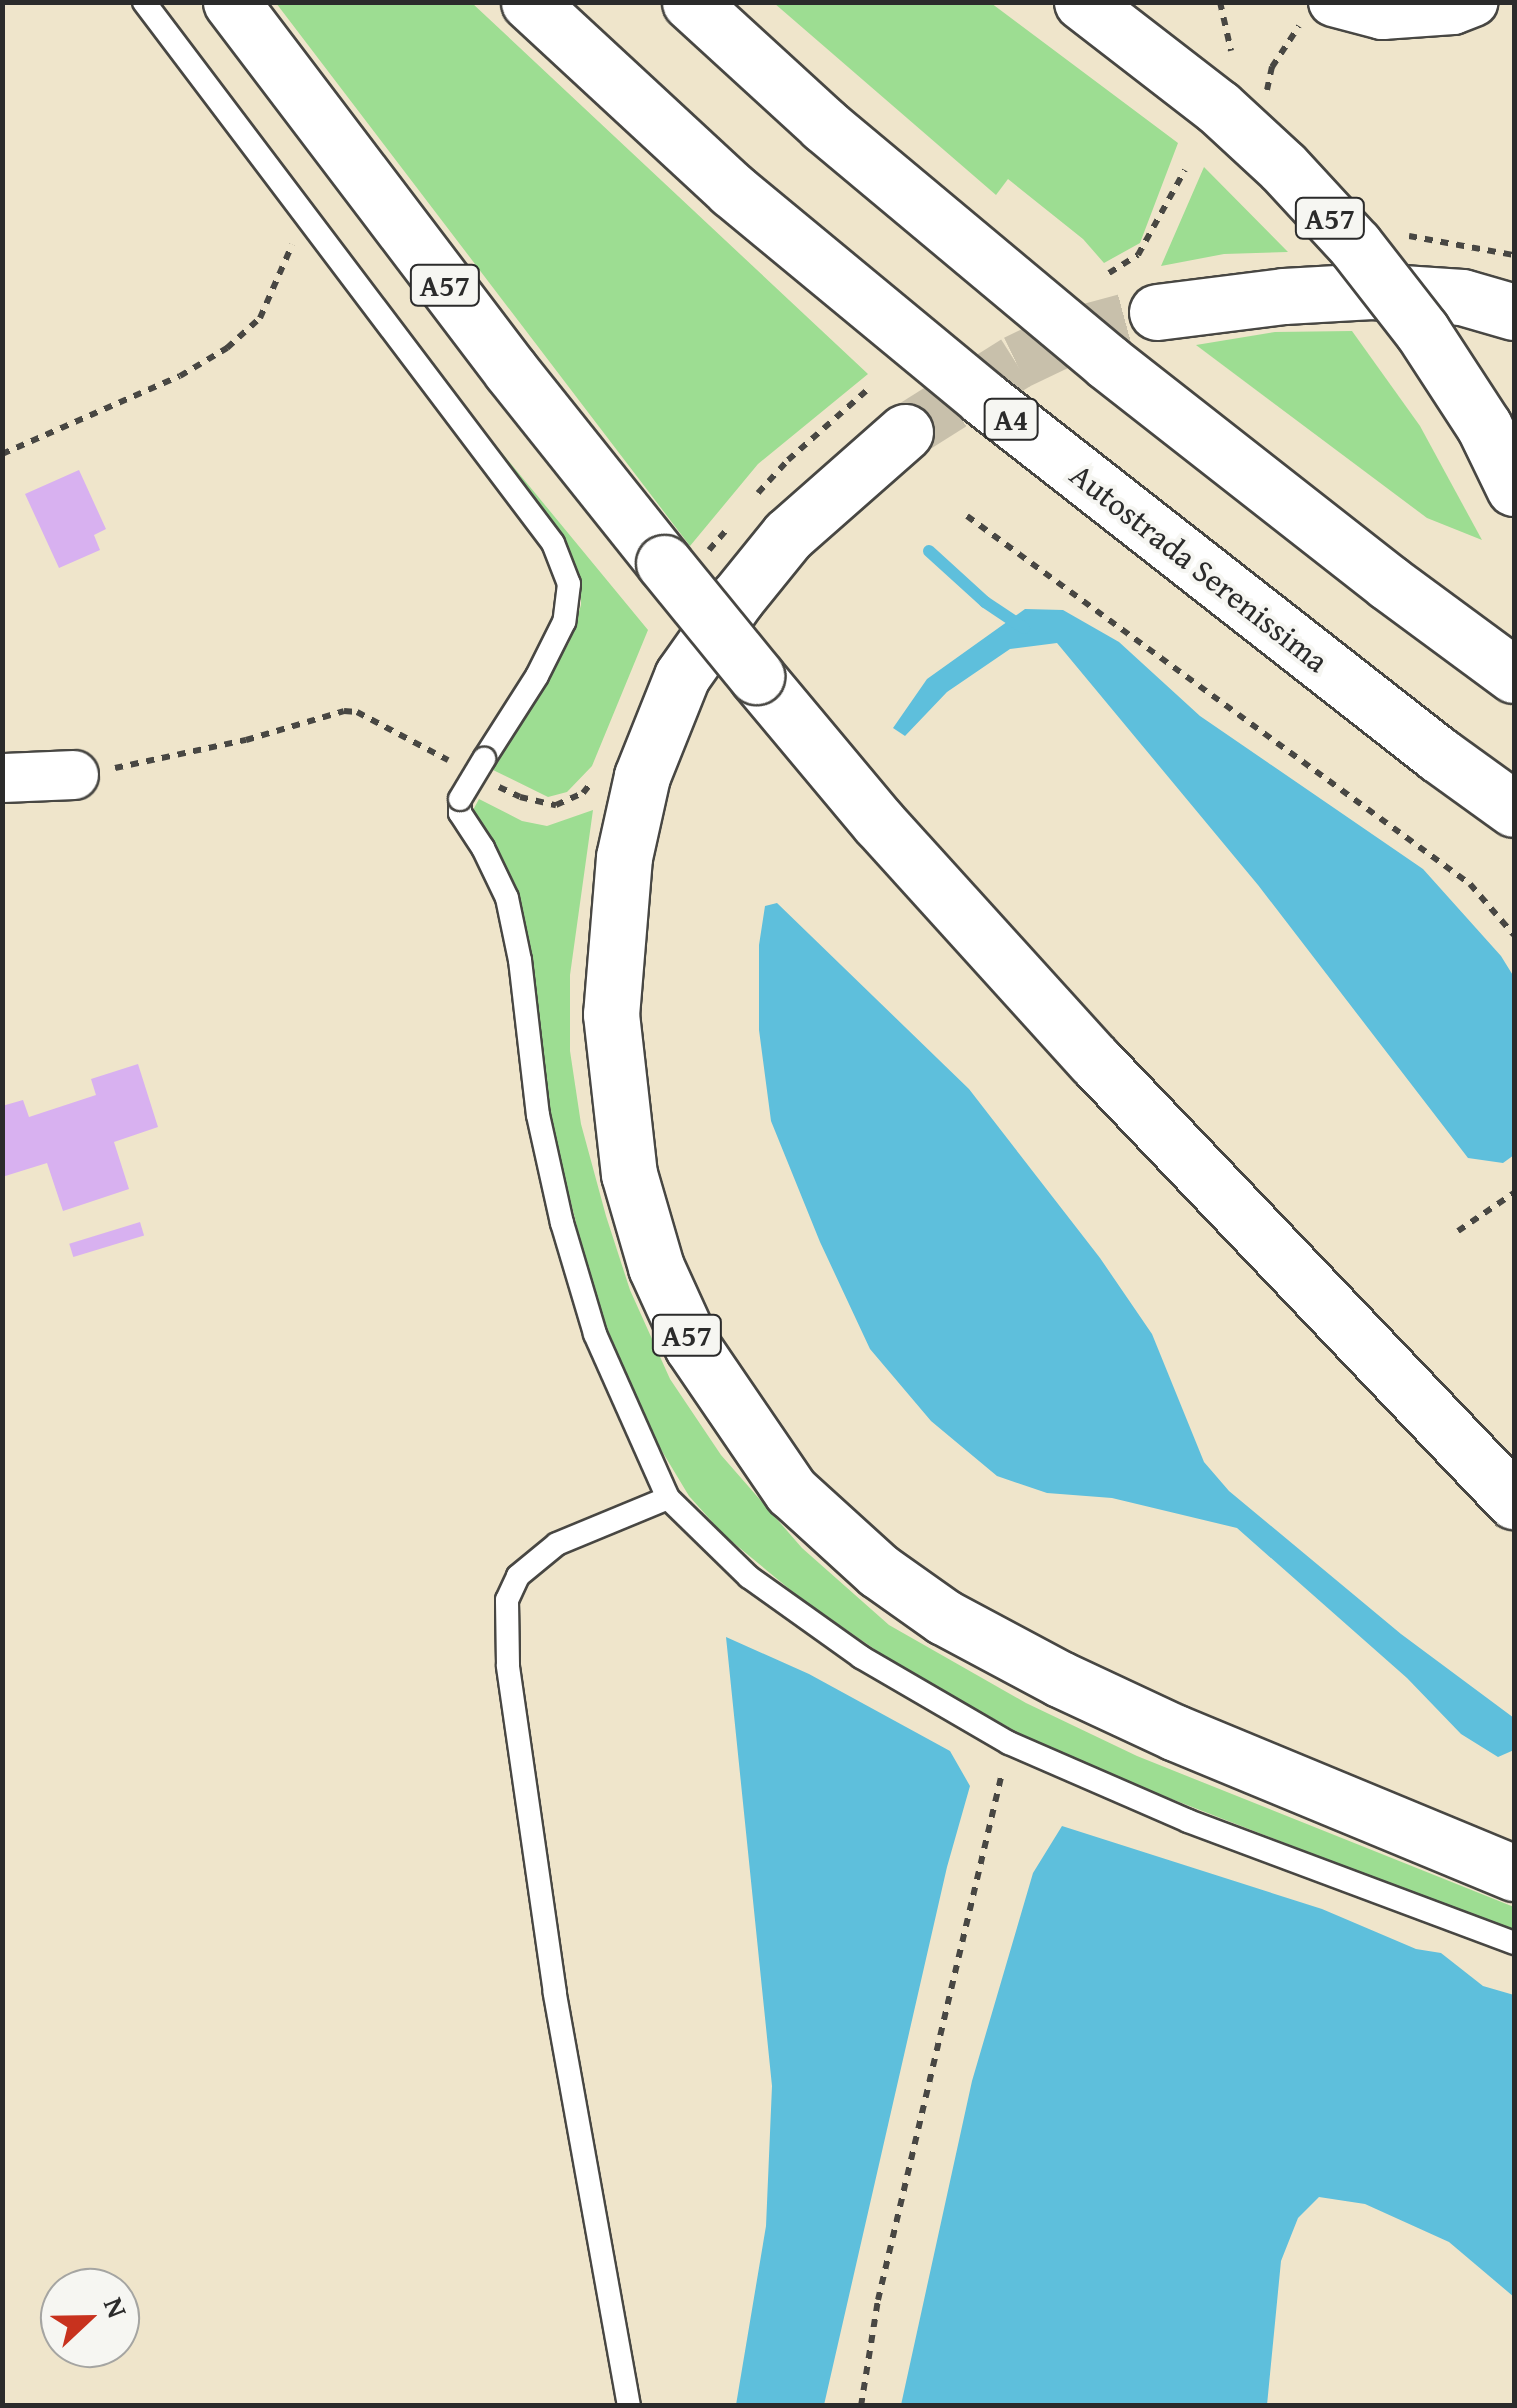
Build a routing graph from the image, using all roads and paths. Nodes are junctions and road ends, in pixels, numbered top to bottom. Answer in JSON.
{"nodes":[{"id":1,"x":144,"y":2,"type":"edge"},
{"id":2,"x":231,"y":2,"type":"edge"},
{"id":3,"x":530,"y":2,"type":"edge"},
{"id":4,"x":690,"y":2,"type":"edge"},
{"id":5,"x":1082,"y":2,"type":"edge"},
{"id":6,"x":1220,"y":2,"type":"edge"},
{"id":7,"x":1333,"y":2,"type":"edge"},
{"id":8,"x":1474,"y":2,"type":"edge"},
{"id":9,"x":1231,"y":51,"type":"dead end"},
{"id":10,"x":1185,"y":170,"type":"dead end"},
{"id":11,"x":314,"y":223,"type":"junction"},
{"id":12,"x":1109,"y":273,"type":"dead end"},
{"id":13,"x":1157,"y":312,"type":"tunnel mouth"},
{"id":14,"x":1514,"y":312,"type":"edge"},
{"id":15,"x":905,"y":432,"type":"tunnel mouth"},
{"id":16,"x":2,"y":454,"type":"edge"},
{"id":17,"x":1514,"y":488,"type":"edge"},
{"id":18,"x":967,"y":516,"type":"dead end"},
{"id":19,"x":1514,"y":674,"type":"edge"},
{"id":20,"x":74,"y":774,"type":"dead end"},
{"id":21,"x":2,"y":778,"type":"edge"},
{"id":22,"x":1514,"y":809,"type":"edge"},
{"id":23,"x":1514,"y":934,"type":"edge"},
{"id":24,"x":1514,"y":1193,"type":"edge"},
{"id":25,"x":1458,"y":1231,"type":"dead end"},
{"id":26,"x":668,"y":1498,"type":"junction"},
{"id":27,"x":1514,"y":1501,"type":"edge"},
{"id":28,"x":1012,"y":1744,"type":"junction"},
{"id":29,"x":1514,"y":1873,"type":"edge"},
{"id":30,"x":1514,"y":1943,"type":"edge"},
{"id":31,"x":628,"y":2406,"type":"edge"},
{"id":32,"x":861,"y":2406,"type":"edge"}],
"edges":[{"from":1,"to":11,"type":"lane"},
{"from":2,"to":27,"type":"highway","number":"A57","bridge":true},
{"from":3,"to":22,"type":"highway","name":"Autostrada Serenissima","number":"A4"},
{"from":4,"to":19,"type":"highway"},
{"from":5,"to":17,"type":"highway","number":"A57","bridge":true},
{"from":6,"to":9,"type":"path"},
{"from":7,"to":8,"type":"street"},
{"from":10,"to":12,"type":"path"},
{"from":11,"to":16,"type":"path"},
{"from":11,"to":26,"type":"lane","bridge":true},
{"from":13,"to":14,"type":"highway","number":"A57"},
{"from":15,"to":29,"type":"highway","number":"A57"},
{"from":18,"to":23,"type":"path"},
{"from":20,"to":21,"type":"street"},
{"from":24,"to":25,"type":"path"},
{"from":26,"to":28,"type":"lane"},
{"from":26,"to":31,"type":"lane"},
{"from":28,"to":30,"type":"lane"},
{"from":28,"to":32,"type":"path"}]}
